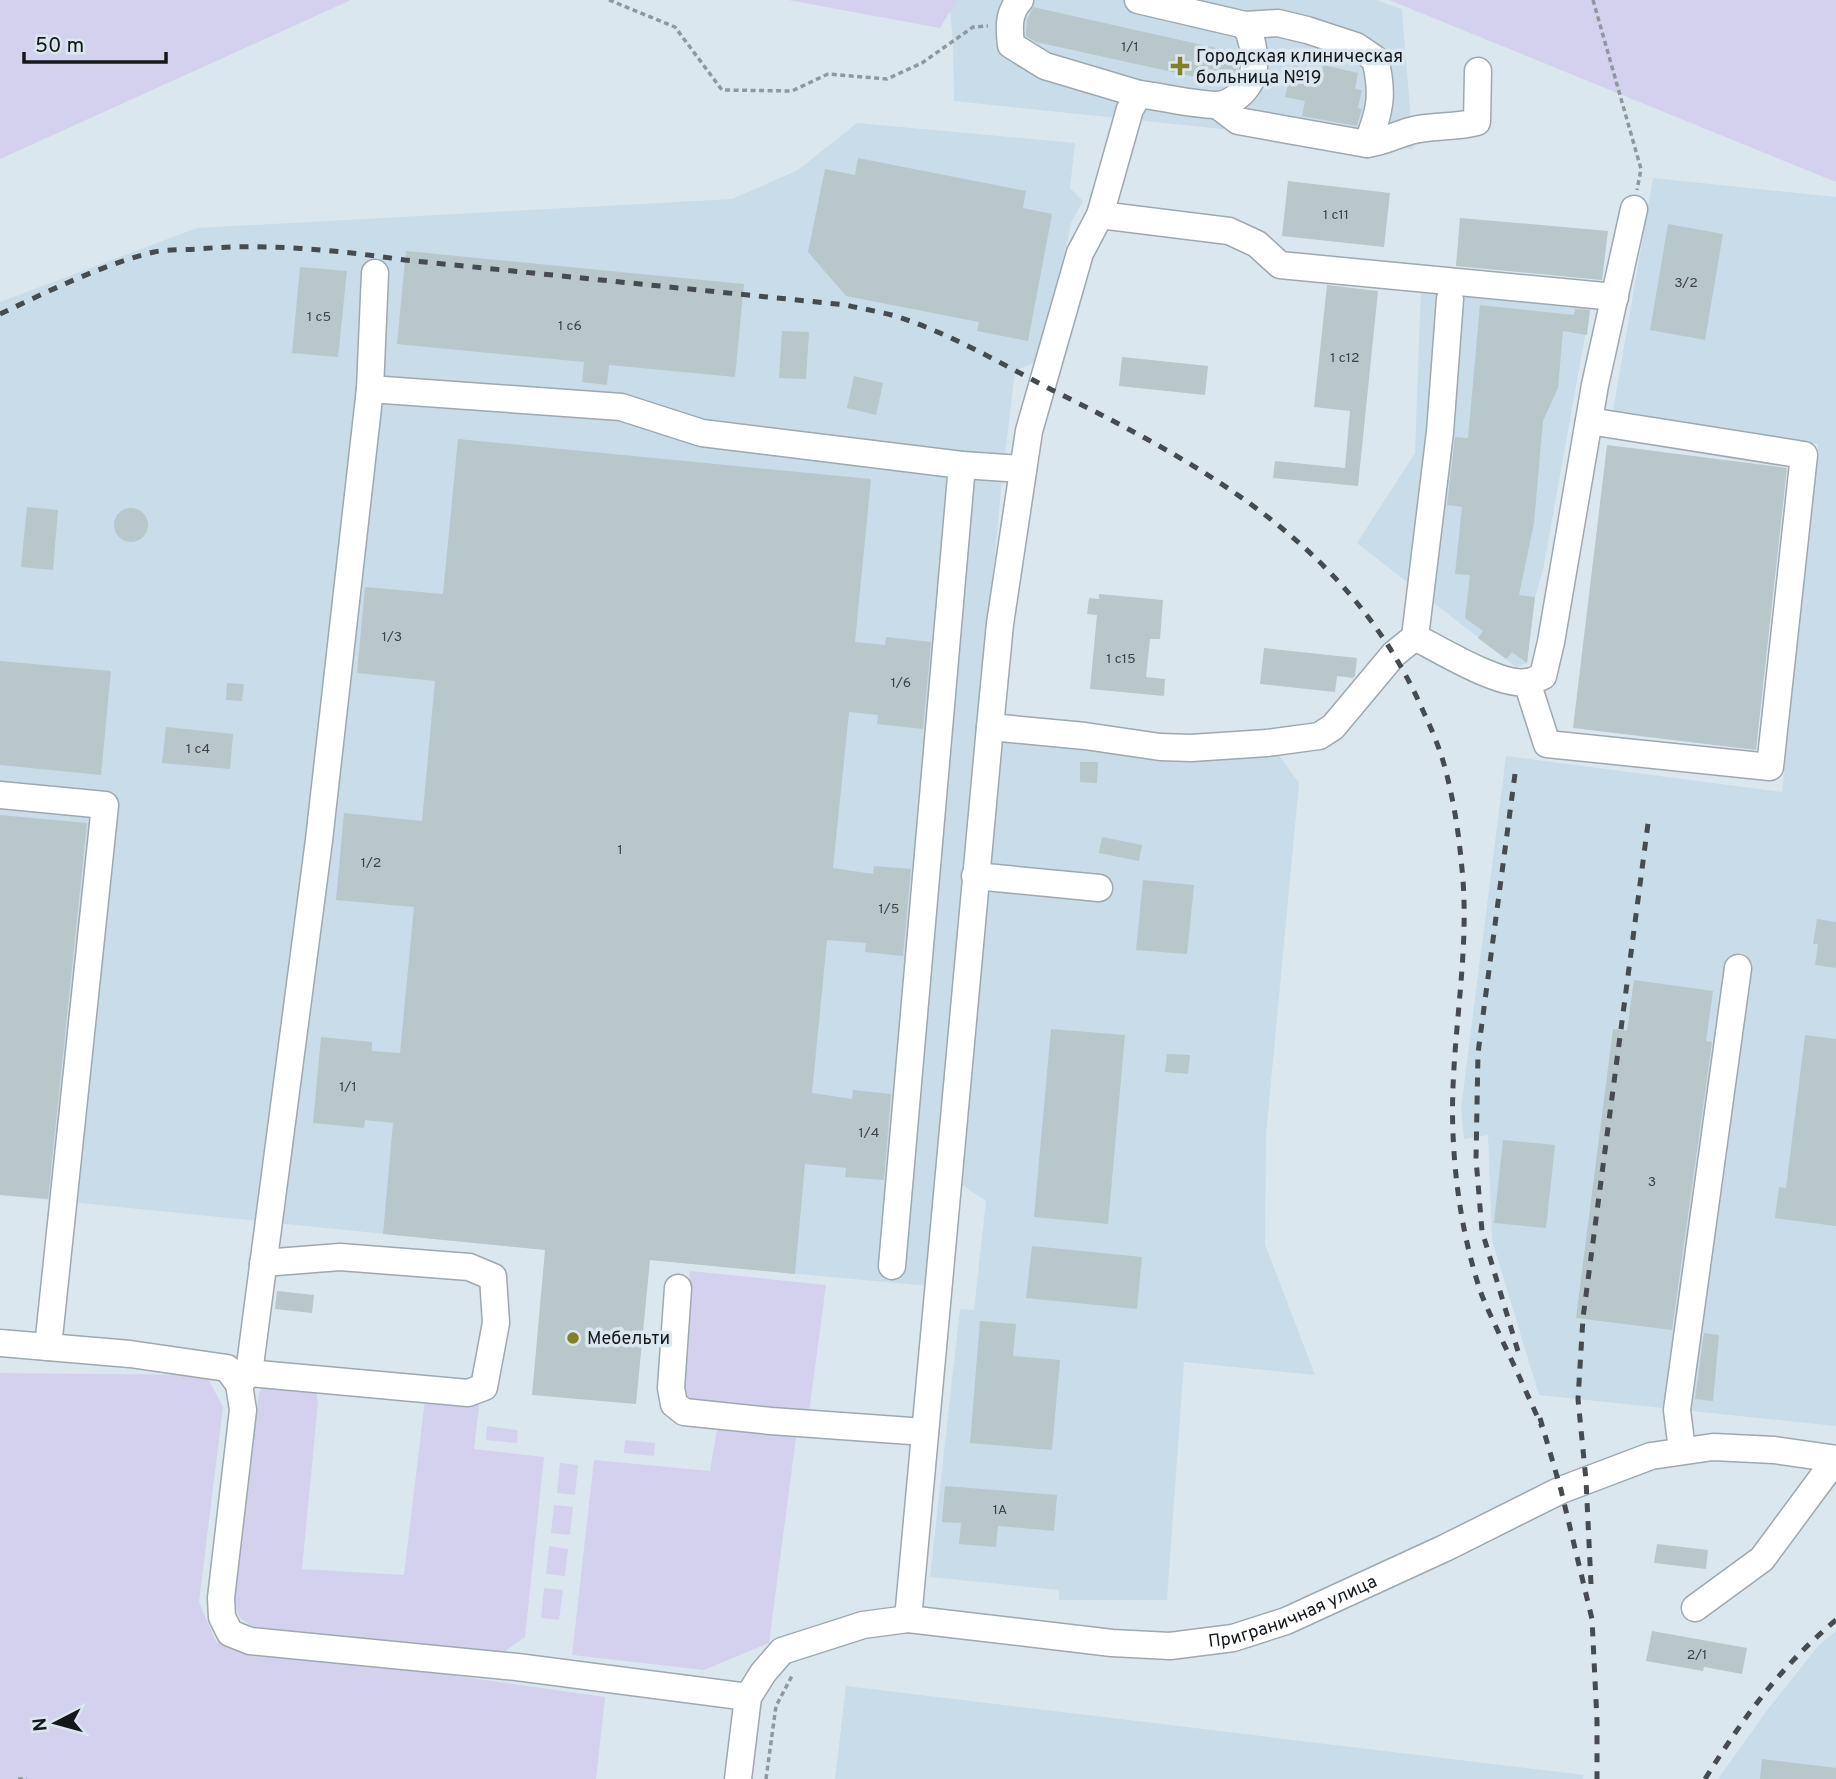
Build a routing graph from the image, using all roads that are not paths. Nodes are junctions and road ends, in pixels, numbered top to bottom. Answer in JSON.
{"nodes":[{"id":1,"x":1138,"y":0,"type":"edge"},
{"id":2,"x":1014,"y":12,"type":"edge"},
{"id":3,"x":1245,"y":24,"type":"junction"},
{"id":4,"x":1478,"y":71,"type":"dead end"},
{"id":5,"x":1139,"y":94,"type":"junction"},
{"id":6,"x":1217,"y":105,"type":"junction"},
{"id":7,"x":1367,"y":144,"type":"junction"},
{"id":8,"x":1634,"y":209,"type":"road end"},
{"id":9,"x":1100,"y":215,"type":"junction"},
{"id":10,"x":375,"y":273,"type":"dead end"},
{"id":11,"x":1615,"y":297,"type":"junction"},
{"id":12,"x":1450,"y":299,"type":"dead end"},
{"id":13,"x":370,"y":389,"type":"junction"},
{"id":14,"x":1588,"y":421,"type":"junction"},
{"id":15,"x":962,"y":465,"type":"junction"},
{"id":16,"x":1023,"y":469,"type":"junction"},
{"id":17,"x":1415,"y":637,"type":"junction"},
{"id":18,"x":1527,"y":682,"type":"junction"},
{"id":19,"x":990,"y":727,"type":"junction"},
{"id":20,"x":0,"y":795,"type":"edge"},
{"id":21,"x":975,"y":876,"type":"junction"},
{"id":22,"x":1099,"y":888,"type":"dead end"},
{"id":23,"x":1738,"y":968,"type":"dead end"},
{"id":24,"x":263,"y":1263,"type":"junction"},
{"id":25,"x":892,"y":1266,"type":"dead end"},
{"id":26,"x":678,"y":1288,"type":"dead end"},
{"id":27,"x":0,"y":1343,"type":"edge"},
{"id":28,"x":48,"y":1347,"type":"junction"},
{"id":29,"x":244,"y":1379,"type":"junction"},
{"id":30,"x":925,"y":1432,"type":"junction"},
{"id":31,"x":1682,"y":1450,"type":"junction"},
{"id":32,"x":1836,"y":1459,"type":"edge"},
{"id":33,"x":1695,"y":1608,"type":"dead end"},
{"id":34,"x":908,"y":1619,"type":"junction"},
{"id":35,"x":748,"y":1698,"type":"junction"},
{"id":36,"x":738,"y":1779,"type":"edge"}],
"edges":[{"from":1,"to":3,"type":"street"},
{"from":2,"to":5,"type":"street"},
{"from":3,"to":6,"type":"street"},
{"from":3,"to":7,"type":"street"},
{"from":4,"to":7,"type":"street"},
{"from":5,"to":6,"type":"street"},
{"from":5,"to":9,"type":"street"},
{"from":6,"to":7,"type":"street"},
{"from":8,"to":11,"type":"street"},
{"from":9,"to":11,"type":"street"},
{"from":9,"to":16,"type":"street"},
{"from":10,"to":13,"type":"street"},
{"from":11,"to":14,"type":"street"},
{"from":12,"to":17,"type":"street"},
{"from":13,"to":15,"type":"street"},
{"from":13,"to":24,"type":"street"},
{"from":14,"to":18,"type":"street"},
{"from":14,"to":18,"type":"street"},
{"from":15,"to":16,"type":"street"},
{"from":15,"to":25,"type":"street"},
{"from":16,"to":19,"type":"street"},
{"from":17,"to":18,"type":"street"},
{"from":17,"to":19,"type":"street"},
{"from":19,"to":21,"type":"street"},
{"from":20,"to":28,"type":"street"},
{"from":21,"to":22,"type":"street"},
{"from":21,"to":30,"type":"street"},
{"from":23,"to":31,"type":"street"},
{"from":24,"to":29,"type":"street"},
{"from":24,"to":29,"type":"street"},
{"from":26,"to":30,"type":"street"},
{"from":27,"to":28,"type":"street"},
{"from":28,"to":29,"type":"street"},
{"from":29,"to":35,"type":"street"},
{"from":30,"to":34,"type":"street"},
{"from":31,"to":32,"type":"street","name":"Приграничная улица"},
{"from":31,"to":34,"type":"street","name":"Приграничная улица"},
{"from":32,"to":33,"type":"street"},
{"from":34,"to":35,"type":"street","name":"Приграничная улица"},
{"from":35,"to":36,"type":"street"}]}
